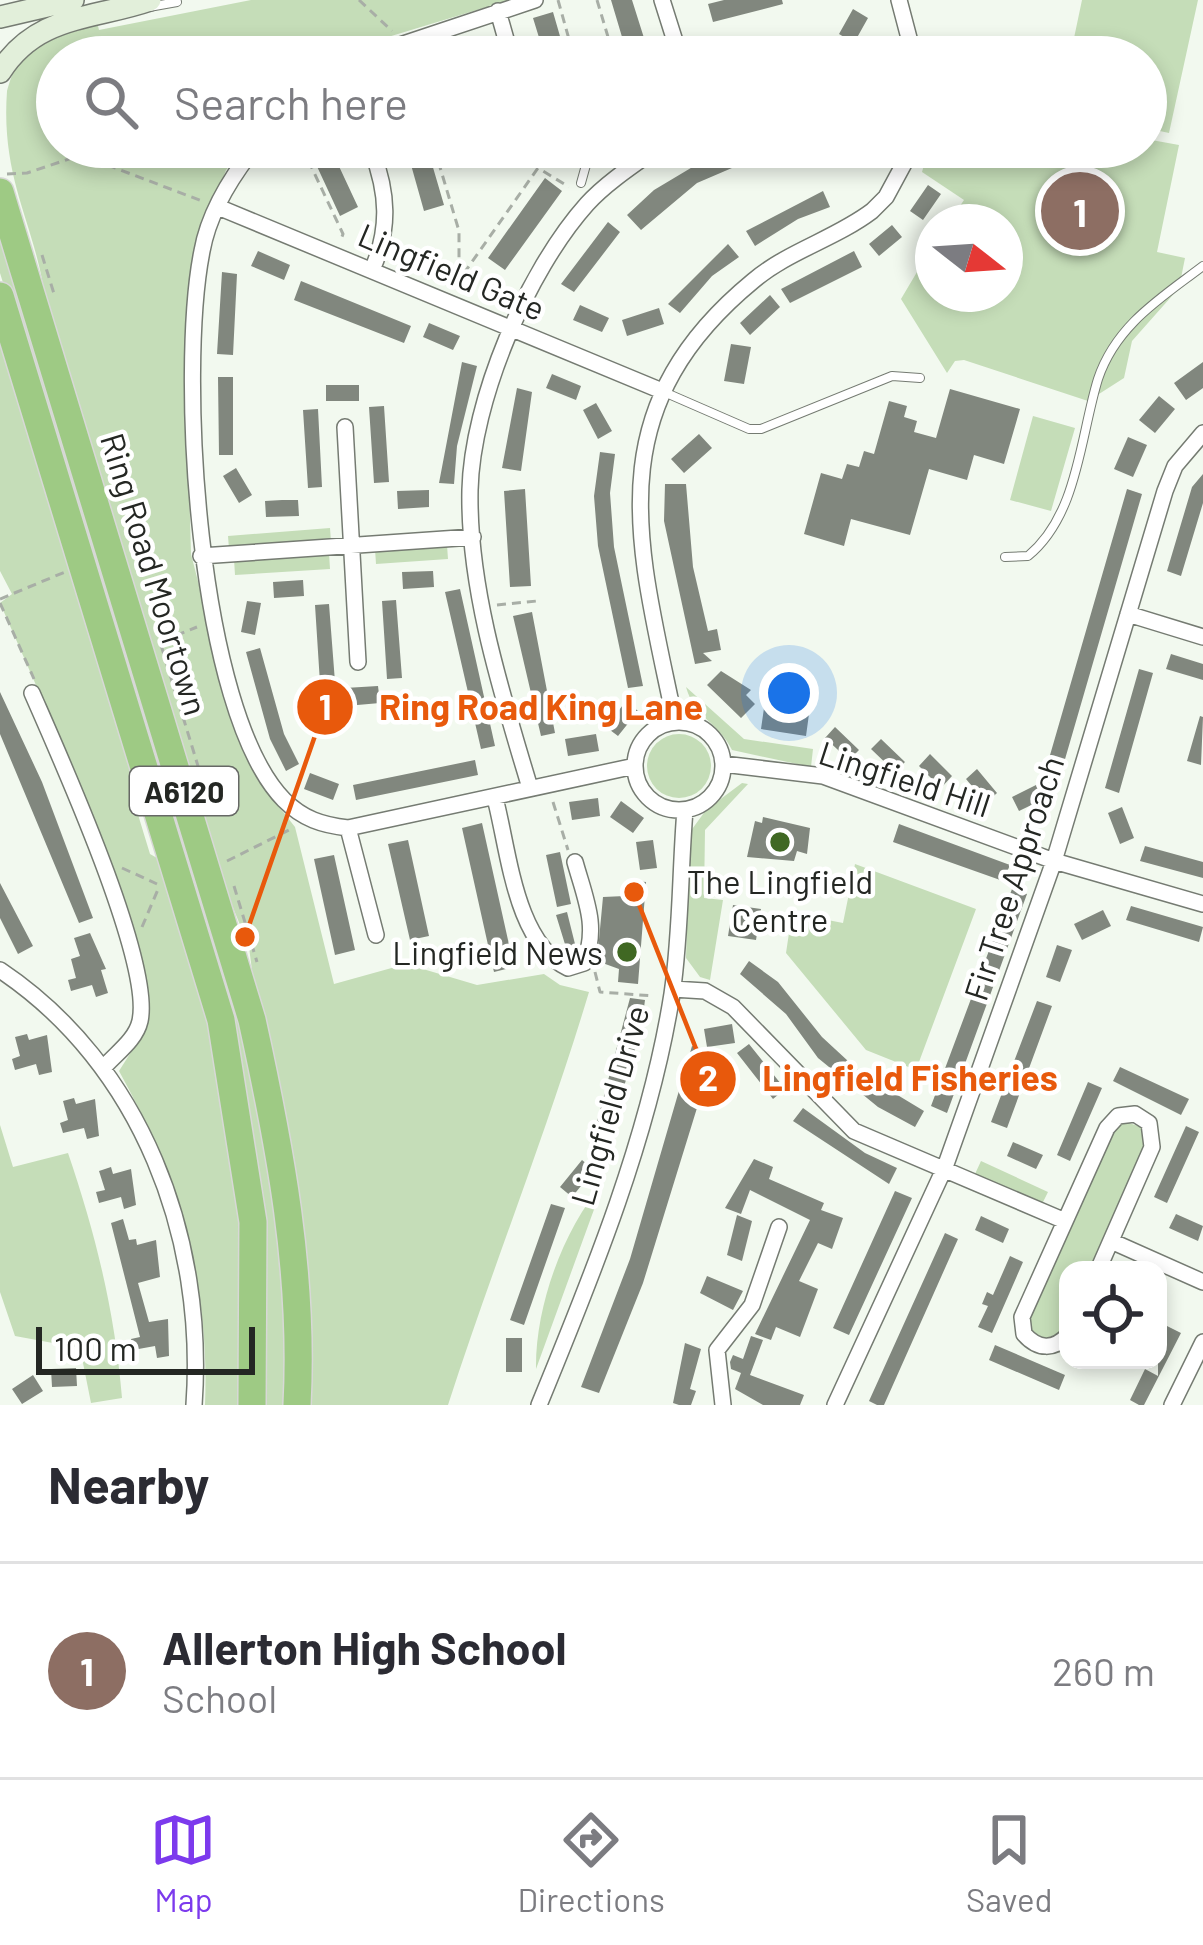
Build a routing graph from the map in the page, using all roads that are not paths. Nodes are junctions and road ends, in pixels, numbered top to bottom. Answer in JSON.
{"nodes":[{"id":1,"x":74,"y":0,"type":"edge"},
{"id":2,"x":151,"y":0,"type":"edge"},
{"id":3,"x":535,"y":0,"type":"edge"},
{"id":4,"x":664,"y":0,"type":"edge"},
{"id":5,"x":899,"y":0,"type":"edge"},
{"id":6,"x":177,"y":2,"type":"edge"},
{"id":7,"x":112,"y":8,"type":"junction"},
{"id":8,"x":499,"y":11,"type":"junction"},
{"id":9,"x":0,"y":16,"type":"edge"},
{"id":10,"x":416,"y":36,"type":"edge"},
{"id":11,"x":506,"y":36,"type":"edge"},
{"id":12,"x":674,"y":36,"type":"edge"},
{"id":13,"x":905,"y":36,"type":"edge"},
{"id":14,"x":0,"y":72,"type":"edge"},
{"id":15,"x":238,"y":168,"type":"edge"},
{"id":16,"x":372,"y":168,"type":"edge"},
{"id":17,"x":585,"y":168,"type":"edge"},
{"id":18,"x":622,"y":168,"type":"edge"},
{"id":19,"x":903,"y":168,"type":"edge"},
{"id":20,"x":581,"y":183,"type":"road end"},
{"id":21,"x":0,"y":192,"type":"edge"},
{"id":22,"x":218,"y":207,"type":"junction"},
{"id":23,"x":1203,"y":266,"type":"edge"},
{"id":24,"x":372,"y":270,"type":"junction"},
{"id":25,"x":0,"y":296,"type":"edge"},
{"id":26,"x":510,"y":330,"type":"junction"},
{"id":27,"x":920,"y":379,"type":"dead end"},
{"id":28,"x":662,"y":391,"type":"junction"},
{"id":29,"x":345,"y":428,"type":"dead end"},
{"id":30,"x":1203,"y":433,"type":"edge"},
{"id":31,"x":472,"y":537,"type":"junction"},
{"id":32,"x":351,"y":545,"type":"junction"},
{"id":33,"x":201,"y":556,"type":"junction"},
{"id":34,"x":1005,"y":557,"type":"dead end"},
{"id":35,"x":1128,"y":614,"type":"junction"},
{"id":36,"x":1203,"y":637,"type":"edge"},
{"id":37,"x":358,"y":662,"type":"dead end"},
{"id":38,"x":32,"y":693,"type":"road end"},
{"id":39,"x":675,"y":722,"type":"junction"},
{"id":40,"x":723,"y":764,"type":"junction"},
{"id":41,"x":634,"y":766,"type":"junction"},
{"id":42,"x":530,"y":788,"type":"junction"},
{"id":43,"x":494,"y":798,"type":"junction"},
{"id":44,"x":685,"y":810,"type":"junction"},
{"id":45,"x":348,"y":828,"type":"junction"},
{"id":46,"x":1054,"y":861,"type":"junction"},
{"id":47,"x":574,"y":862,"type":"road end"},
{"id":48,"x":1203,"y":904,"type":"edge"},
{"id":49,"x":376,"y":935,"type":"dead end"},
{"id":50,"x":0,"y":970,"type":"edge"},
{"id":51,"x":672,"y":993,"type":"junction"},
{"id":52,"x":106,"y":1065,"type":"junction"},
{"id":53,"x":945,"y":1167,"type":"junction"},
{"id":54,"x":1065,"y":1221,"type":"junction"},
{"id":55,"x":779,"y":1227,"type":"dead end"},
{"id":56,"x":1111,"y":1241,"type":"junction"},
{"id":57,"x":1102,"y":1261,"type":"edge"},
{"id":58,"x":1203,"y":1282,"type":"edge"},
{"id":59,"x":1059,"y":1340,"type":"edge"},
{"id":60,"x":1203,"y":1342,"type":"edge"},
{"id":61,"x":194,"y":1405,"type":"edge"},
{"id":62,"x":252,"y":1405,"type":"edge"},
{"id":63,"x":296,"y":1405,"type":"edge"},
{"id":64,"x":539,"y":1405,"type":"edge"},
{"id":65,"x":723,"y":1405,"type":"edge"},
{"id":66,"x":836,"y":1405,"type":"edge"},
{"id":67,"x":1172,"y":1405,"type":"edge"}],
"edges":[{"from":1,"to":9,"type":"street"},
{"from":2,"to":7,"type":"street"},
{"from":3,"to":8,"type":"street"},
{"from":4,"to":12,"type":"street"},
{"from":5,"to":13,"type":"street"},
{"from":6,"to":7,"type":"lane"},
{"from":7,"to":14,"type":"street"},
{"from":8,"to":10,"type":"street"},
{"from":8,"to":11,"type":"street"},
{"from":15,"to":22,"type":"street"},
{"from":16,"to":24,"type":"street"},
{"from":17,"to":20,"type":"lane"},
{"from":18,"to":26,"type":"street"},
{"from":19,"to":28,"type":"street"},
{"from":21,"to":63,"type":"highway","name":"Ring Road Moortown","number":"A6120"},
{"from":22,"to":24,"type":"street","name":"Lingfield Gate"},
{"from":22,"to":33,"type":"street"},
{"from":23,"to":34,"type":"lane"},
{"from":24,"to":26,"type":"street","name":"Lingfield Gate"},
{"from":25,"to":62,"type":"highway","name":"Ring Road Moortown","number":"A6120"},
{"from":26,"to":28,"type":"street","name":"Lingfield Gate"},
{"from":26,"to":31,"type":"street"},
{"from":27,"to":28,"type":"lane"},
{"from":28,"to":39,"type":"street"},
{"from":29,"to":32,"type":"street"},
{"from":30,"to":35,"type":"street","name":"Fir Tree Approach"},
{"from":31,"to":32,"type":"street"},
{"from":31,"to":42,"type":"street"},
{"from":32,"to":33,"type":"street"},
{"from":32,"to":37,"type":"street"},
{"from":33,"to":45,"type":"street"},
{"from":35,"to":36,"type":"street"},
{"from":35,"to":46,"type":"street","name":"Fir Tree Approach"},
{"from":38,"to":52,"type":"street"},
{"from":39,"to":40,"type":"street"},
{"from":39,"to":41,"type":"street"},
{"from":40,"to":44,"type":"street"},
{"from":40,"to":46,"type":"street","name":"Lingfield Hill"},
{"from":41,"to":42,"type":"street"},
{"from":41,"to":44,"type":"street"},
{"from":42,"to":43,"type":"street"},
{"from":43,"to":45,"type":"street"},
{"from":43,"to":47,"type":"street"},
{"from":44,"to":51,"type":"street","name":"Lingfield Drive"},
{"from":45,"to":49,"type":"street"},
{"from":46,"to":48,"type":"street","name":"Lingfield Hill"},
{"from":46,"to":53,"type":"street","name":"Fir Tree Approach"},
{"from":50,"to":52,"type":"street"},
{"from":51,"to":53,"type":"street"},
{"from":51,"to":64,"type":"street","name":"Lingfield Drive"},
{"from":52,"to":61,"type":"street"},
{"from":53,"to":54,"type":"street"},
{"from":53,"to":66,"type":"street","name":"Fir Tree Approach"},
{"from":54,"to":56,"type":"street"},
{"from":54,"to":59,"type":"street"},
{"from":55,"to":65,"type":"street"},
{"from":56,"to":57,"type":"street"},
{"from":56,"to":58,"type":"street"},
{"from":60,"to":67,"type":"street"}]}
